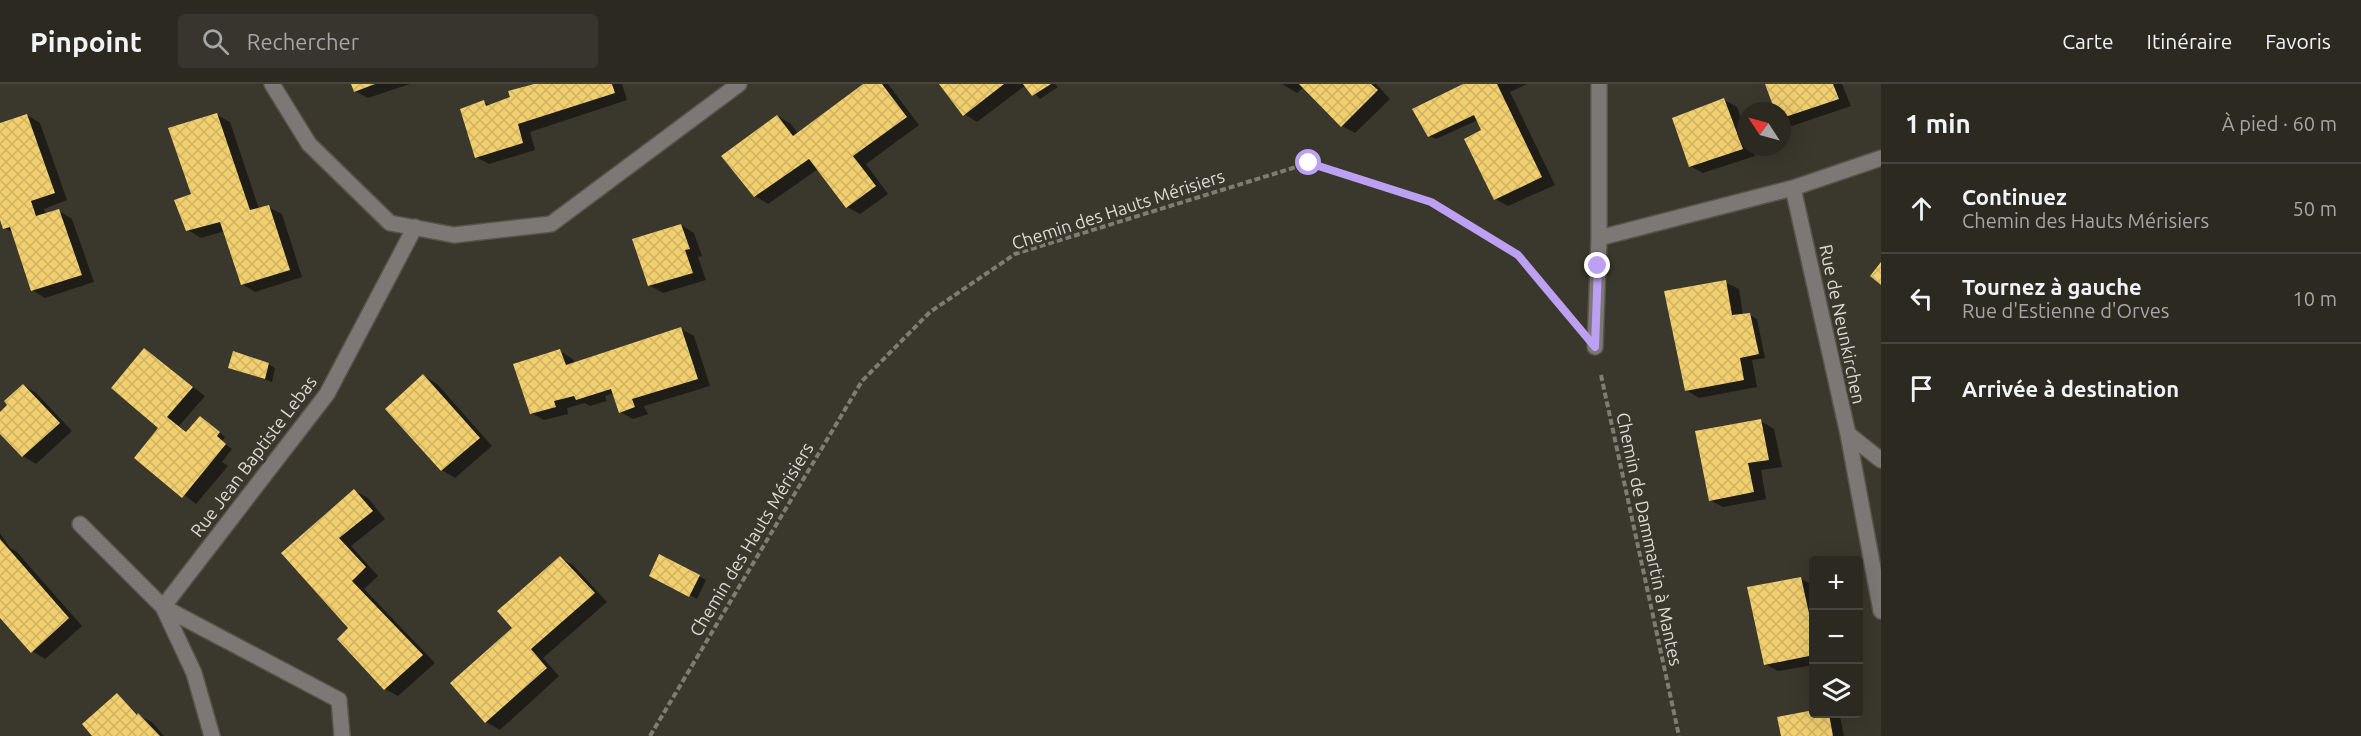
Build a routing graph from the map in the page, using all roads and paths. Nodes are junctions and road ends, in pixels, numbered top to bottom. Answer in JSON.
{"nodes":[{"id":1,"x":272,"y":84,"type":"edge"},
{"id":2,"x":739,"y":84,"type":"edge"},
{"id":3,"x":1599,"y":84,"type":"edge"},
{"id":4,"x":1881,"y":158,"type":"edge"},
{"id":5,"x":1793,"y":188,"type":"junction"},
{"id":6,"x":415,"y":227,"type":"junction"},
{"id":7,"x":1599,"y":238,"type":"junction"},
{"id":8,"x":1595,"y":347,"type":"junction"},
{"id":9,"x":1848,"y":434,"type":"junction"},
{"id":10,"x":1881,"y":460,"type":"edge"},
{"id":11,"x":80,"y":524,"type":"dead end"},
{"id":12,"x":163,"y":607,"type":"junction"},
{"id":13,"x":1881,"y":611,"type":"edge"},
{"id":14,"x":212,"y":736,"type":"edge"},
{"id":15,"x":342,"y":736,"type":"edge"},
{"id":16,"x":650,"y":736,"type":"edge"},
{"id":17,"x":1679,"y":736,"type":"edge"}],
"edges":[{"from":1,"to":6,"type":"street"},
{"from":2,"to":6,"type":"street"},
{"from":3,"to":7,"type":"street"},
{"from":4,"to":5,"type":"street"},
{"from":5,"to":7,"type":"street"},
{"from":5,"to":9,"type":"street","name":"Rue de Neunkirchen"},
{"from":6,"to":12,"type":"street","name":"Rue Jean Baptiste Lebas"},
{"from":7,"to":8,"type":"street"},
{"from":8,"to":16,"type":"path","name":"Chemin des Hauts Mérisiers"},
{"from":8,"to":17,"type":"path","name":"Chemin de Dammartin à Mantes"},
{"from":9,"to":10,"type":"street"},
{"from":9,"to":13,"type":"street","name":"Rue de Neunkirchen"},
{"from":11,"to":12,"type":"street"},
{"from":12,"to":14,"type":"street"},
{"from":12,"to":15,"type":"street"}]}
